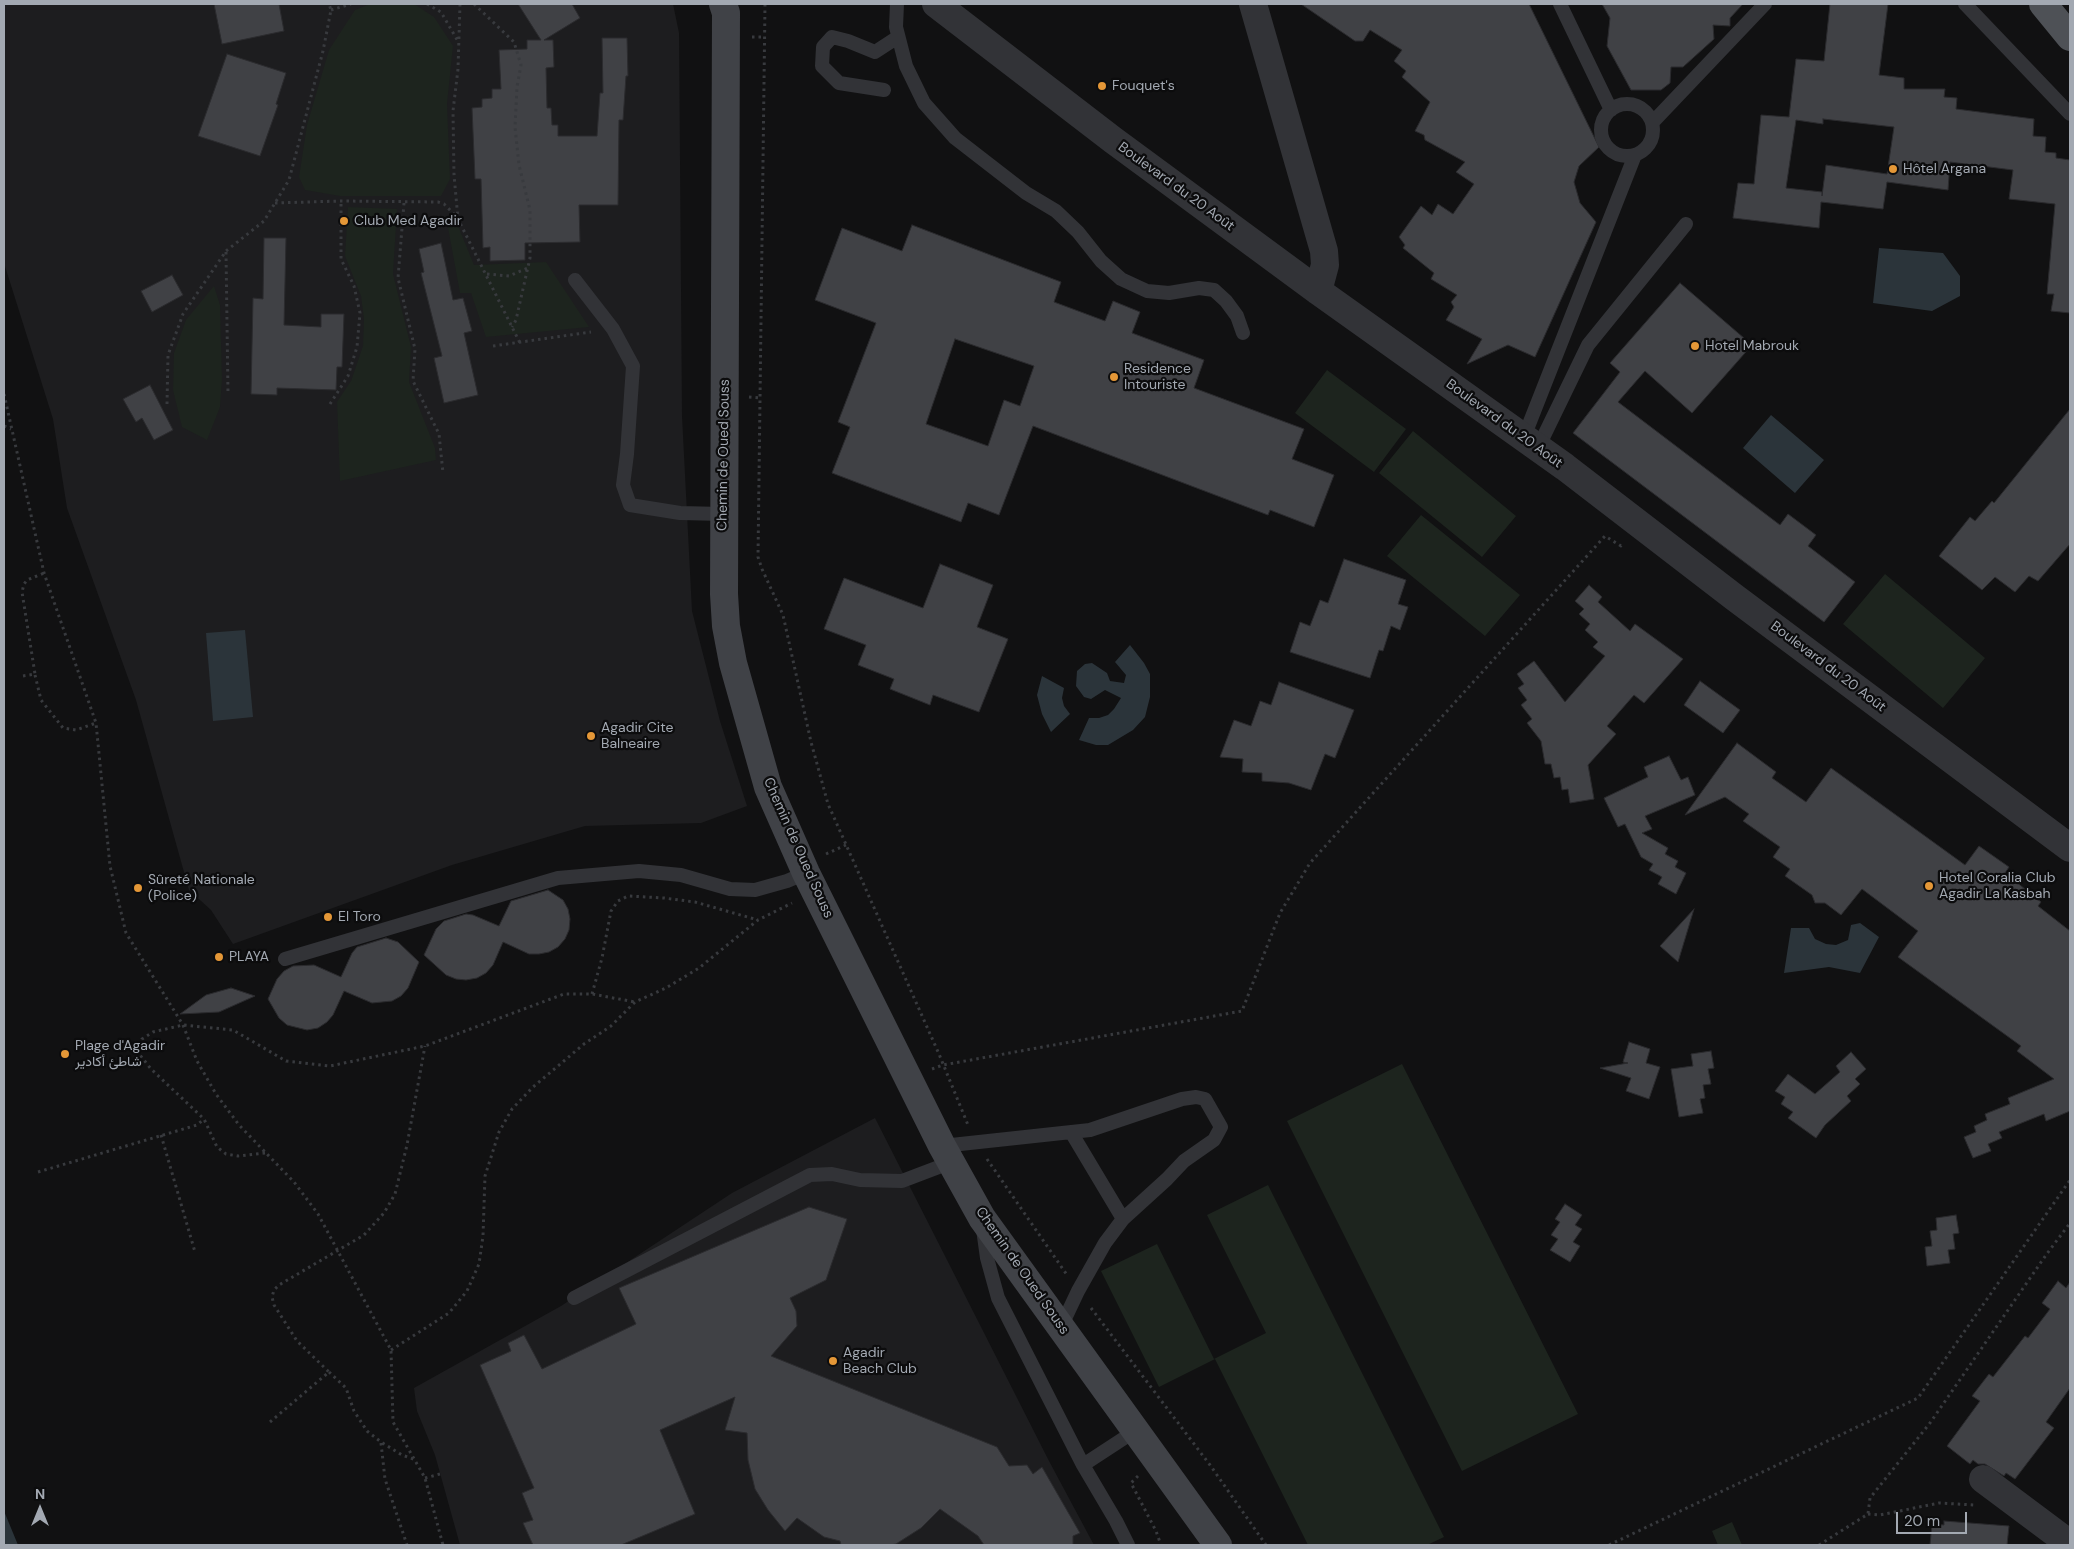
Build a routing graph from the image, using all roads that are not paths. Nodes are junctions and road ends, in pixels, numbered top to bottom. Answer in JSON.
{"nodes":[{"id":1,"x":897,"y":4,"type":"edge"},
{"id":2,"x":936,"y":4,"type":"edge"},
{"id":3,"x":1254,"y":4,"type":"edge"},
{"id":4,"x":1560,"y":4,"type":"edge"},
{"id":5,"x":1766,"y":4,"type":"edge"},
{"id":6,"x":1965,"y":4,"type":"edge"},
{"id":7,"x":2043,"y":4,"type":"edge"},
{"id":8,"x":726,"y":7,"type":"edge"},
{"id":9,"x":898,"y":37,"type":"junction"},
{"id":10,"x":2070,"y":37,"type":"edge"},
{"id":11,"x":884,"y":90,"type":"dead end"},
{"id":12,"x":1611,"y":110,"type":"junction"},
{"id":13,"x":2070,"y":114,"type":"edge"},
{"id":14,"x":1652,"y":123,"type":"junction"},
{"id":15,"x":1635,"y":155,"type":"junction"},
{"id":16,"x":1686,"y":224,"type":"dead end"},
{"id":17,"x":575,"y":280,"type":"dead end"},
{"id":18,"x":1318,"y":291,"type":"junction"},
{"id":19,"x":1243,"y":333,"type":"dead end"},
{"id":20,"x":1531,"y":442,"type":"junction"},
{"id":21,"x":723,"y":514,"type":"junction"},
{"id":22,"x":2070,"y":848,"type":"edge"},
{"id":23,"x":806,"y":873,"type":"junction"},
{"id":24,"x":285,"y":959,"type":"dead end"},
{"id":25,"x":1072,"y":1132,"type":"junction"},
{"id":26,"x":947,"y":1154,"type":"junction"},
{"id":27,"x":982,"y":1218,"type":"junction"},
{"id":28,"x":1123,"y":1219,"type":"junction"},
{"id":29,"x":574,"y":1298,"type":"dead end"},
{"id":30,"x":1061,"y":1326,"type":"junction"},
{"id":31,"x":1135,"y":1431,"type":"junction"},
{"id":32,"x":1083,"y":1464,"type":"junction"},
{"id":33,"x":1983,"y":1479,"type":"dead end"},
{"id":34,"x":2070,"y":1544,"type":"edge"},
{"id":35,"x":1128,"y":1545,"type":"edge"},
{"id":36,"x":1218,"y":1545,"type":"edge"}],
"edges":[{"from":1,"to":9,"type":"lane"},
{"from":2,"to":18,"type":"street","name":"Boulevard du 20 Août"},
{"from":3,"to":18,"type":"street"},
{"from":4,"to":12,"type":"lane"},
{"from":5,"to":14,"type":"lane"},
{"from":6,"to":13,"type":"lane"},
{"from":7,"to":10,"type":"main road"},
{"from":8,"to":21,"type":"street","name":"Chemin de Oued Souss"},
{"from":9,"to":11,"type":"lane"},
{"from":9,"to":19,"type":"lane"},
{"from":12,"to":14,"type":"lane"},
{"from":12,"to":15,"type":"lane"},
{"from":14,"to":15,"type":"lane"},
{"from":15,"to":20,"type":"lane"},
{"from":16,"to":20,"type":"lane"},
{"from":17,"to":21,"type":"lane"},
{"from":18,"to":20,"type":"street","name":"Boulevard du 20 Août"},
{"from":20,"to":22,"type":"street","name":"Boulevard du 20 Août"},
{"from":21,"to":23,"type":"street","name":"Chemin de Oued Souss"},
{"from":23,"to":24,"type":"lane"},
{"from":23,"to":26,"type":"street","name":"Chemin de Oued Souss"},
{"from":25,"to":26,"type":"lane"},
{"from":25,"to":28,"type":"lane"},
{"from":25,"to":28,"type":"lane"},
{"from":26,"to":27,"type":"street","name":"Chemin de Oued Souss"},
{"from":26,"to":29,"type":"lane"},
{"from":27,"to":30,"type":"street","name":"Chemin de Oued Souss"},
{"from":27,"to":32,"type":"lane"},
{"from":28,"to":30,"type":"lane"},
{"from":30,"to":31,"type":"street","name":"Chemin de Oued Souss"},
{"from":31,"to":32,"type":"lane"},
{"from":31,"to":36,"type":"street","name":"Chemin de Oued Souss"},
{"from":32,"to":35,"type":"lane"},
{"from":33,"to":34,"type":"street"}]}
